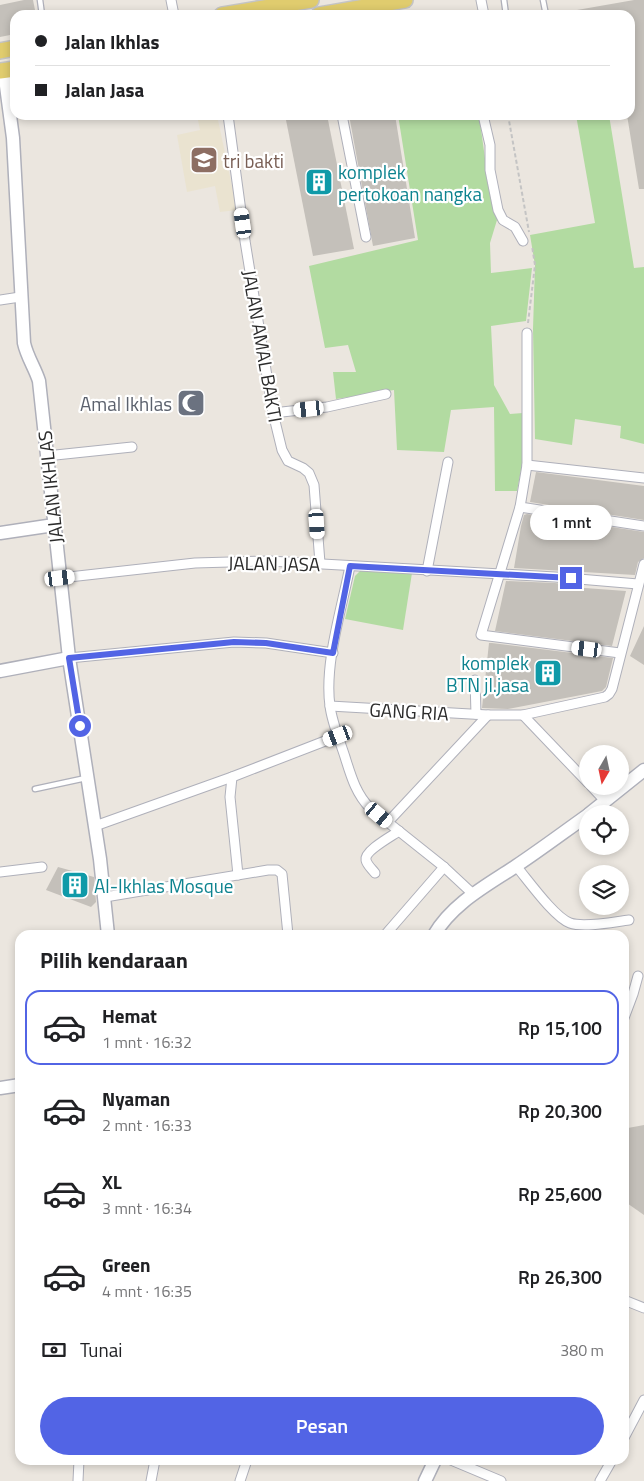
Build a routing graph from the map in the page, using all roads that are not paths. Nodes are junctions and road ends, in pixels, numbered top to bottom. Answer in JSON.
{"nodes":[{"id":1,"x":311,"y":0,"type":"edge"},
{"id":2,"x":404,"y":0,"type":"edge"},
{"id":3,"x":252,"y":10,"type":"edge"},
{"id":4,"x":349,"y":10,"type":"edge"},
{"id":5,"x":6,"y":70,"type":"edge"},
{"id":6,"x":10,"y":109,"type":"edge"},
{"id":7,"x":11,"y":120,"type":"edge"},
{"id":8,"x":229,"y":120,"type":"edge"},
{"id":9,"x":343,"y":120,"type":"edge"},
{"id":10,"x":484,"y":120,"type":"edge"},
{"id":11,"x":366,"y":237,"type":"dead end"},
{"id":12,"x":523,"y":241,"type":"dead end"},
{"id":13,"x":20,"y":297,"type":"junction"},
{"id":14,"x":0,"y":300,"type":"edge"},
{"id":15,"x":527,"y":333,"type":"dead end"},
{"id":16,"x":386,"y":394,"type":"dead end"},
{"id":17,"x":273,"y":413,"type":"junction"},
{"id":18,"x":132,"y":447,"type":"dead end"},
{"id":19,"x":46,"y":456,"type":"junction"},
{"id":20,"x":448,"y":462,"type":"dead end"},
{"id":21,"x":527,"y":465,"type":"junction"},
{"id":22,"x":644,"y":478,"type":"edge"},
{"id":23,"x":520,"y":508,"type":"junction"},
{"id":24,"x":54,"y":525,"type":"junction"},
{"id":25,"x":644,"y":526,"type":"edge"},
{"id":26,"x":0,"y":533,"type":"edge"},
{"id":27,"x":320,"y":563,"type":"junction"},
{"id":28,"x":644,"y":564,"type":"edge"},
{"id":29,"x":350,"y":566,"type":"junction"},
{"id":30,"x":427,"y":571,"type":"junction"},
{"id":31,"x":499,"y":575,"type":"junction"},
{"id":32,"x":60,"y":578,"type":"junction"},
{"id":33,"x":638,"y":584,"type":"junction"},
{"id":34,"x":333,"y":653,"type":"junction"},
{"id":35,"x":620,"y":653,"type":"junction"},
{"id":36,"x":69,"y":658,"type":"junction"},
{"id":37,"x":0,"y":671,"type":"edge"},
{"id":38,"x":475,"y":680,"type":"dead end"},
{"id":39,"x":330,"y":706,"type":"junction"},
{"id":40,"x":476,"y":714,"type":"junction"},
{"id":41,"x":488,"y":715,"type":"junction"},
{"id":42,"x":523,"y":715,"type":"junction"},
{"id":43,"x":338,"y":736,"type":"junction"},
{"id":44,"x":644,"y":770,"type":"edge"},
{"id":45,"x":579,"y":773,"type":"edge"},
{"id":46,"x":88,"y":777,"type":"junction"},
{"id":47,"x":232,"y":777,"type":"junction"},
{"id":48,"x":35,"y":789,"type":"dead end"},
{"id":49,"x":599,"y":795,"type":"edge"},
{"id":50,"x":606,"y":802,"type":"junction"},
{"id":51,"x":602,"y":805,"type":"edge"},
{"id":52,"x":579,"y":820,"type":"edge"},
{"id":53,"x":388,"y":822,"type":"junction"},
{"id":54,"x":95,"y":826,"type":"junction"},
{"id":55,"x":399,"y":831,"type":"junction"},
{"id":56,"x":444,"y":866,"type":"junction"},
{"id":57,"x":516,"y":866,"type":"junction"},
{"id":58,"x":42,"y":867,"type":"dead end"},
{"id":59,"x":0,"y":872,"type":"edge"},
{"id":60,"x":376,"y":873,"type":"dead end"},
{"id":61,"x":238,"y":875,"type":"junction"},
{"id":62,"x":472,"y":894,"type":"junction"},
{"id":63,"x":105,"y":897,"type":"junction"},
{"id":64,"x":629,"y":920,"type":"dead end"},
{"id":65,"x":108,"y":930,"type":"edge"},
{"id":66,"x":288,"y":930,"type":"edge"},
{"id":67,"x":389,"y":930,"type":"edge"},
{"id":68,"x":437,"y":930,"type":"edge"},
{"id":69,"x":638,"y":976,"type":"dead end"},
{"id":70,"x":629,"y":1006,"type":"edge"},
{"id":71,"x":15,"y":1086,"type":"edge"},
{"id":72,"x":0,"y":1088,"type":"edge"},
{"id":73,"x":629,"y":1302,"type":"edge"},
{"id":74,"x":644,"y":1308,"type":"edge"},
{"id":75,"x":644,"y":1400,"type":"edge"},
{"id":76,"x":629,"y":1428,"type":"edge"},
{"id":77,"x":79,"y":1465,"type":"edge"},
{"id":78,"x":154,"y":1465,"type":"edge"},
{"id":79,"x":245,"y":1465,"type":"edge"},
{"id":80,"x":433,"y":1465,"type":"edge"},
{"id":81,"x":463,"y":1465,"type":"edge"},
{"id":82,"x":609,"y":1465,"type":"edge"},
{"id":83,"x":78,"y":1481,"type":"edge"},
{"id":84,"x":151,"y":1481,"type":"edge"},
{"id":85,"x":240,"y":1481,"type":"edge"},
{"id":86,"x":425,"y":1481,"type":"edge"},
{"id":87,"x":501,"y":1481,"type":"edge"},
{"id":88,"x":600,"y":1481,"type":"edge"}],
"edges":[{"from":1,"to":3,"type":"main road"},
{"from":2,"to":4,"type":"main road"},
{"from":5,"to":6,"type":"street","name":"JALAN IKHLAS"},
{"from":7,"to":13,"type":"street","name":"JALAN IKHLAS"},
{"from":8,"to":17,"type":"street","name":"JALAN AMAL BAKTI"},
{"from":9,"to":11,"type":"street"},
{"from":10,"to":12,"type":"street"},
{"from":13,"to":14,"type":"street"},
{"from":13,"to":19,"type":"street","name":"JALAN IKHLAS"},
{"from":15,"to":21,"type":"street"},
{"from":16,"to":17,"type":"street"},
{"from":17,"to":27,"type":"street","name":"JALAN AMAL BAKTI"},
{"from":18,"to":19,"type":"street"},
{"from":19,"to":24,"type":"street","name":"JALAN IKHLAS"},
{"from":20,"to":30,"type":"street"},
{"from":21,"to":22,"type":"street"},
{"from":21,"to":23,"type":"street"},
{"from":23,"to":25,"type":"street"},
{"from":23,"to":31,"type":"street"},
{"from":24,"to":26,"type":"street"},
{"from":24,"to":32,"type":"street","name":"JALAN IKHLAS"},
{"from":27,"to":29,"type":"street","name":"JALAN JASA"},
{"from":27,"to":32,"type":"street","name":"JALAN JASA"},
{"from":28,"to":33,"type":"street"},
{"from":29,"to":30,"type":"street","name":"JALAN JASA"},
{"from":29,"to":34,"type":"street"},
{"from":30,"to":31,"type":"street","name":"JALAN JASA"},
{"from":31,"to":33,"type":"street","name":"JALAN JASA"},
{"from":31,"to":35,"type":"street"},
{"from":32,"to":36,"type":"street","name":"JALAN IKHLAS"},
{"from":33,"to":35,"type":"street"},
{"from":34,"to":36,"type":"street"},
{"from":34,"to":39,"type":"street"},
{"from":35,"to":42,"type":"street","name":"GANG RIA"},
{"from":36,"to":37,"type":"street"},
{"from":36,"to":46,"type":"street","name":"JALAN IKHLAS"},
{"from":38,"to":40,"type":"street"},
{"from":39,"to":40,"type":"street","name":"GANG RIA"},
{"from":39,"to":43,"type":"street"},
{"from":40,"to":41,"type":"street","name":"GANG RIA"},
{"from":41,"to":42,"type":"street","name":"GANG RIA"},
{"from":41,"to":53,"type":"street"},
{"from":42,"to":45,"type":"street"},
{"from":43,"to":47,"type":"street"},
{"from":43,"to":53,"type":"street"},
{"from":44,"to":50,"type":"street"},
{"from":46,"to":48,"type":"lane"},
{"from":46,"to":54,"type":"street","name":"JALAN IKHLAS"},
{"from":47,"to":54,"type":"street"},
{"from":47,"to":61,"type":"street"},
{"from":49,"to":50,"type":"street"},
{"from":50,"to":51,"type":"street"},
{"from":52,"to":57,"type":"street"},
{"from":53,"to":55,"type":"street"},
{"from":54,"to":63,"type":"street","name":"JALAN IKHLAS"},
{"from":55,"to":56,"type":"street"},
{"from":55,"to":60,"type":"street"},
{"from":56,"to":62,"type":"street"},
{"from":56,"to":67,"type":"street"},
{"from":57,"to":62,"type":"street"},
{"from":57,"to":64,"type":"street"},
{"from":58,"to":59,"type":"street"},
{"from":61,"to":63,"type":"street"},
{"from":61,"to":66,"type":"street"},
{"from":62,"to":68,"type":"street"},
{"from":63,"to":65,"type":"street","name":"JALAN IKHLAS"},
{"from":69,"to":70,"type":"street"},
{"from":71,"to":72,"type":"street"},
{"from":73,"to":74,"type":"street"},
{"from":75,"to":76,"type":"street"},
{"from":77,"to":83,"type":"street"},
{"from":78,"to":84,"type":"street"},
{"from":79,"to":85,"type":"street"},
{"from":80,"to":86,"type":"street"},
{"from":81,"to":87,"type":"street"},
{"from":82,"to":88,"type":"street"}]}
